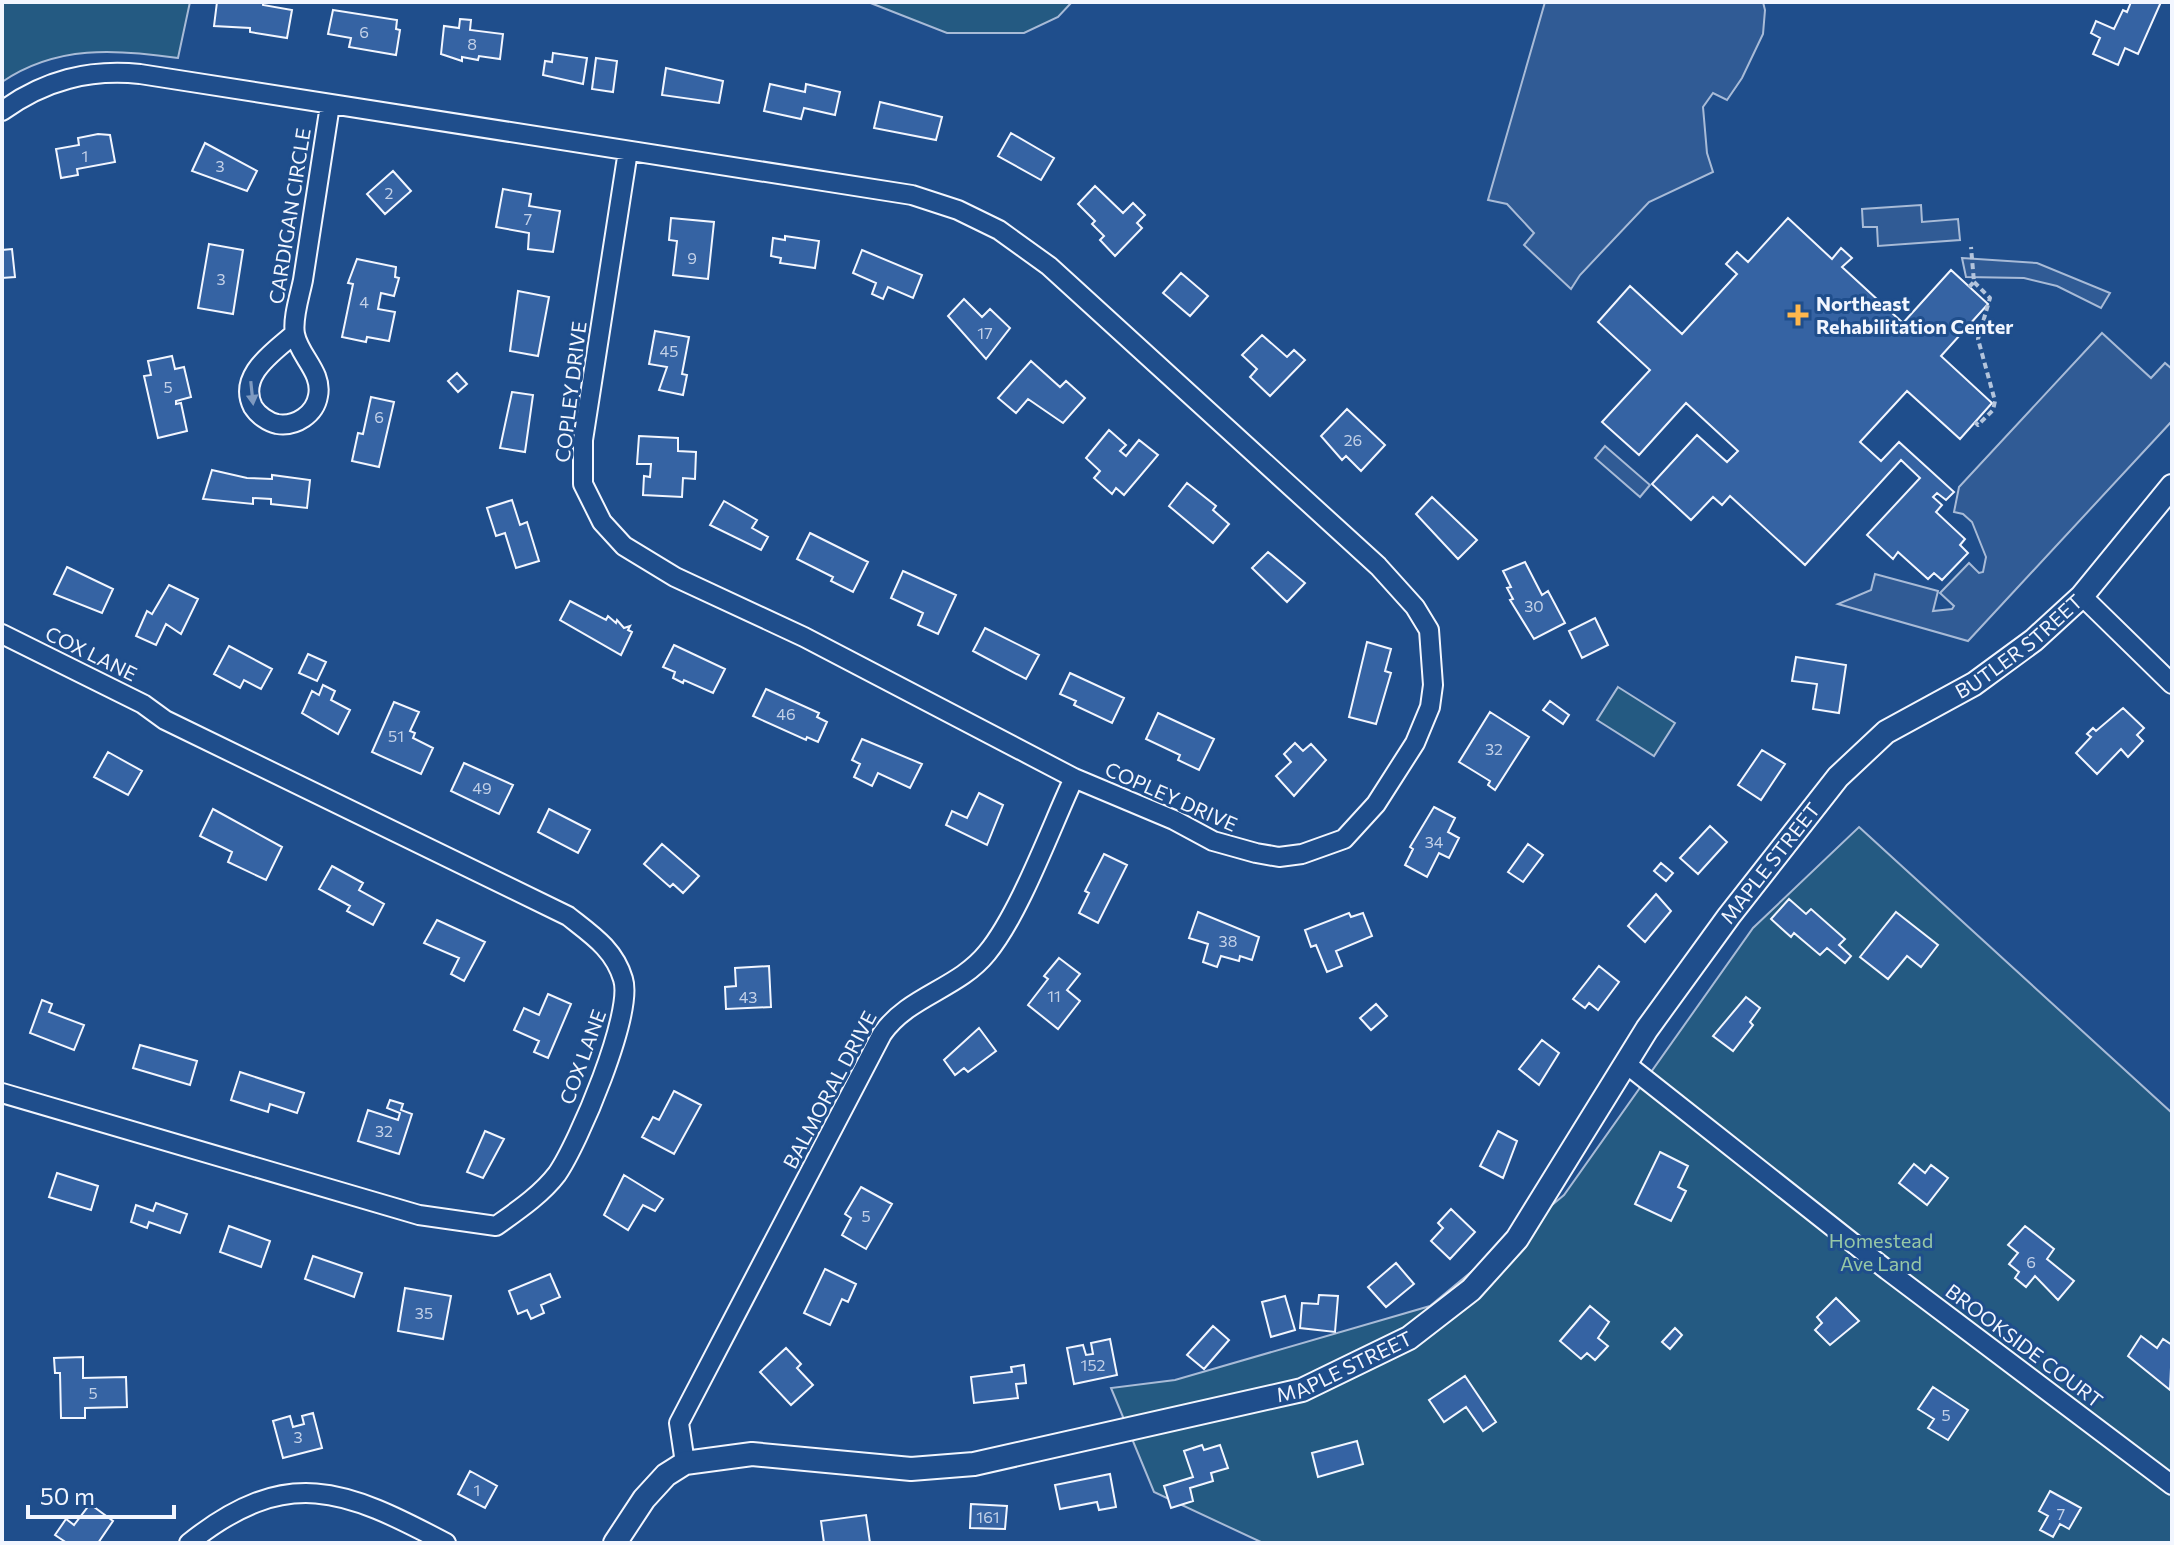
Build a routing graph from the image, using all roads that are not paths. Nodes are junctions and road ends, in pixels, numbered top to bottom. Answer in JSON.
{"nodes":[{"id":1,"x":330,"y":105,"type":"junction"},
{"id":2,"x":2,"y":111,"type":"edge"},
{"id":3,"x":628,"y":151,"type":"junction"},
{"id":4,"x":294,"y":334,"type":"junction"},
{"id":5,"x":2172,"y":486,"type":"edge"},
{"id":6,"x":2082,"y":596,"type":"junction"},
{"id":7,"x":2,"y":634,"type":"edge"},
{"id":8,"x":2172,"y":684,"type":"edge"},
{"id":9,"x":1838,"y":777,"type":"joint"},
{"id":10,"x":1074,"y":778,"type":"junction"},
{"id":11,"x":1625,"y":1063,"type":"junction"},
{"id":12,"x":2,"y":1093,"type":"edge"},
{"id":13,"x":685,"y":1463,"type":"junction"},
{"id":14,"x":2172,"y":1485,"type":"edge"},
{"id":15,"x":189,"y":1543,"type":"edge"},
{"id":16,"x":446,"y":1543,"type":"edge"},
{"id":17,"x":615,"y":1543,"type":"edge"}],
"edges":[{"from":1,"to":2,"type":"street","name":"COPLEY DRIVE"},
{"from":1,"to":3,"type":"street","name":"COPLEY DRIVE"},
{"from":1,"to":4,"type":"street","name":"CARDIGAN CIRCLE"},
{"from":3,"to":10,"type":"street","name":"COPLEY DRIVE"},
{"from":3,"to":10,"type":"street","name":"COPLEY DRIVE"},
{"from":4,"to":4,"type":"street","name":"CARDIGAN CIRCLE","one_way":true},
{"from":5,"to":6,"type":"street","name":"BUTLER STREET"},
{"from":6,"to":8,"type":"street"},
{"from":6,"to":9,"type":"street","name":"BUTLER STREET"},
{"from":7,"to":12,"type":"street","name":"COX LANE"},
{"from":9,"to":11,"type":"street","name":"MAPLE STREET"},
{"from":10,"to":13,"type":"street","name":"BALMORAL DRIVE"},
{"from":11,"to":13,"type":"street","name":"MAPLE STREET"},
{"from":11,"to":14,"type":"street","name":"BROOKSIDE COURT"},
{"from":13,"to":17,"type":"street"},
{"from":15,"to":16,"type":"street"}]}
